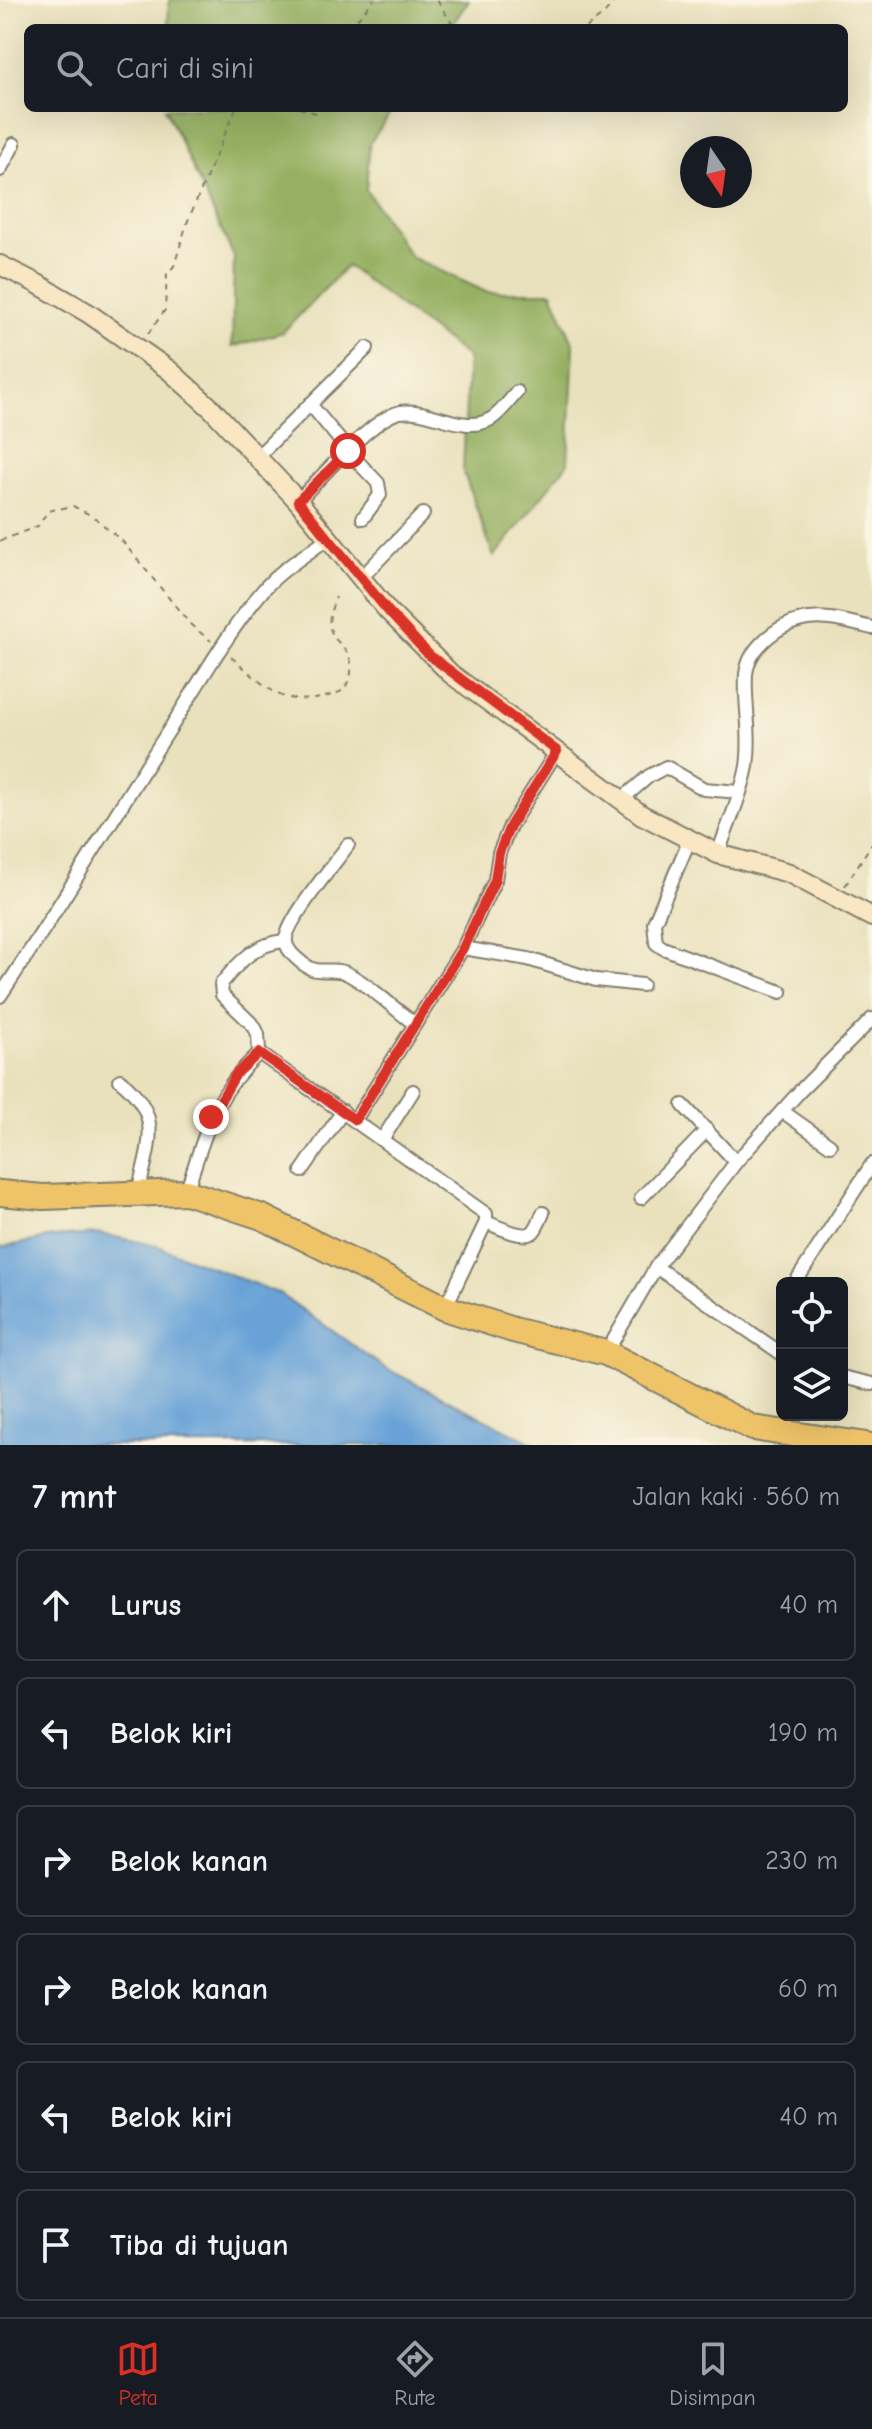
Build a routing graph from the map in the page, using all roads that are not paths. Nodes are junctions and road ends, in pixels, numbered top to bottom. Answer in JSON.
{"nodes":[{"id":1,"x":14,"y":144,"type":"dead end"},
{"id":2,"x":0,"y":170,"type":"edge"},
{"id":3,"x":0,"y":265,"type":"edge"},
{"id":4,"x":367,"y":348,"type":"dead end"},
{"id":5,"x":517,"y":392,"type":"dead end"},
{"id":6,"x":310,"y":404,"type":"junction"},
{"id":7,"x":348,"y":451,"type":"junction"},
{"id":8,"x":258,"y":456,"type":"junction"},
{"id":9,"x":298,"y":501,"type":"junction"},
{"id":10,"x":423,"y":514,"type":"dead end"},
{"id":11,"x":363,"y":518,"type":"dead end"},
{"id":12,"x":326,"y":539,"type":"junction"},
{"id":13,"x":360,"y":579,"type":"junction"},
{"id":14,"x":872,"y":628,"type":"edge"},
{"id":15,"x":557,"y":751,"type":"junction"},
{"id":16,"x":739,"y":792,"type":"junction"},
{"id":17,"x":621,"y":800,"type":"junction"},
{"id":18,"x":689,"y":841,"type":"junction"},
{"id":19,"x":348,"y":845,"type":"dead end"},
{"id":20,"x":718,"y":854,"type":"junction"},
{"id":21,"x":872,"y":917,"type":"edge"},
{"id":22,"x":285,"y":941,"type":"junction"},
{"id":23,"x":463,"y":948,"type":"junction"},
{"id":24,"x":642,"y":985,"type":"dead end"},
{"id":25,"x":781,"y":992,"type":"dead end"},
{"id":26,"x":0,"y":996,"type":"edge"},
{"id":27,"x":872,"y":1019,"type":"edge"},
{"id":28,"x":415,"y":1024,"type":"junction"},
{"id":29,"x":259,"y":1053,"type":"junction"},
{"id":30,"x":120,"y":1080,"type":"dead end"},
{"id":31,"x":413,"y":1091,"type":"dead end"},
{"id":32,"x":683,"y":1105,"type":"dead end"},
{"id":33,"x":343,"y":1111,"type":"junction"},
{"id":34,"x":782,"y":1111,"type":"junction"},
{"id":35,"x":355,"y":1120,"type":"junction"},
{"id":36,"x":707,"y":1130,"type":"junction"},
{"id":37,"x":382,"y":1140,"type":"junction"},
{"id":38,"x":830,"y":1145,"type":"dead end"},
{"id":39,"x":736,"y":1162,"type":"junction"},
{"id":40,"x":872,"y":1164,"type":"edge"},
{"id":41,"x":302,"y":1171,"type":"dead end"},
{"id":42,"x":186,"y":1192,"type":"junction"},
{"id":43,"x":0,"y":1193,"type":"edge"},
{"id":44,"x":138,"y":1194,"type":"junction"},
{"id":45,"x":641,"y":1198,"type":"dead end"},
{"id":46,"x":543,"y":1213,"type":"dead end"},
{"id":47,"x":486,"y":1222,"type":"junction"},
{"id":48,"x":656,"y":1267,"type":"junction"},
{"id":49,"x":799,"y":1277,"type":"edge"},
{"id":50,"x":445,"y":1308,"type":"junction"},
{"id":51,"x":776,"y":1350,"type":"edge"},
{"id":52,"x":606,"y":1353,"type":"junction"},
{"id":53,"x":848,"y":1378,"type":"edge"},
{"id":54,"x":872,"y":1384,"type":"edge"},
{"id":55,"x":867,"y":1445,"type":"edge"}],
"edges":[{"from":1,"to":2,"type":"street"},
{"from":3,"to":8,"type":"street"},
{"from":4,"to":6,"type":"street"},
{"from":5,"to":7,"type":"street"},
{"from":6,"to":7,"type":"street"},
{"from":6,"to":8,"type":"street"},
{"from":7,"to":9,"type":"street"},
{"from":7,"to":11,"type":"street"},
{"from":8,"to":9,"type":"street"},
{"from":9,"to":12,"type":"street"},
{"from":10,"to":13,"type":"street"},
{"from":12,"to":13,"type":"street"},
{"from":12,"to":26,"type":"street"},
{"from":13,"to":15,"type":"street"},
{"from":14,"to":16,"type":"street"},
{"from":15,"to":17,"type":"street"},
{"from":15,"to":23,"type":"street"},
{"from":16,"to":17,"type":"street"},
{"from":16,"to":20,"type":"street"},
{"from":17,"to":18,"type":"street"},
{"from":18,"to":20,"type":"street"},
{"from":18,"to":25,"type":"street"},
{"from":19,"to":22,"type":"street"},
{"from":20,"to":21,"type":"street"},
{"from":22,"to":28,"type":"street"},
{"from":22,"to":29,"type":"street"},
{"from":23,"to":24,"type":"street"},
{"from":23,"to":28,"type":"street"},
{"from":27,"to":34,"type":"street"},
{"from":28,"to":35,"type":"street"},
{"from":29,"to":33,"type":"street"},
{"from":29,"to":42,"type":"street"},
{"from":30,"to":44,"type":"street"},
{"from":31,"to":37,"type":"street"},
{"from":32,"to":36,"type":"street"},
{"from":33,"to":35,"type":"street"},
{"from":33,"to":41,"type":"street"},
{"from":34,"to":38,"type":"street"},
{"from":34,"to":39,"type":"street"},
{"from":35,"to":37,"type":"street"},
{"from":36,"to":39,"type":"street"},
{"from":36,"to":45,"type":"street"},
{"from":37,"to":47,"type":"street"},
{"from":39,"to":48,"type":"street"},
{"from":40,"to":49,"type":"street"},
{"from":42,"to":44,"type":"highway"},
{"from":42,"to":50,"type":"highway"},
{"from":43,"to":44,"type":"highway"},
{"from":46,"to":47,"type":"street"},
{"from":47,"to":50,"type":"street"},
{"from":48,"to":51,"type":"street"},
{"from":48,"to":52,"type":"street"},
{"from":50,"to":52,"type":"highway"},
{"from":52,"to":55,"type":"highway"},
{"from":53,"to":54,"type":"street"}]}
